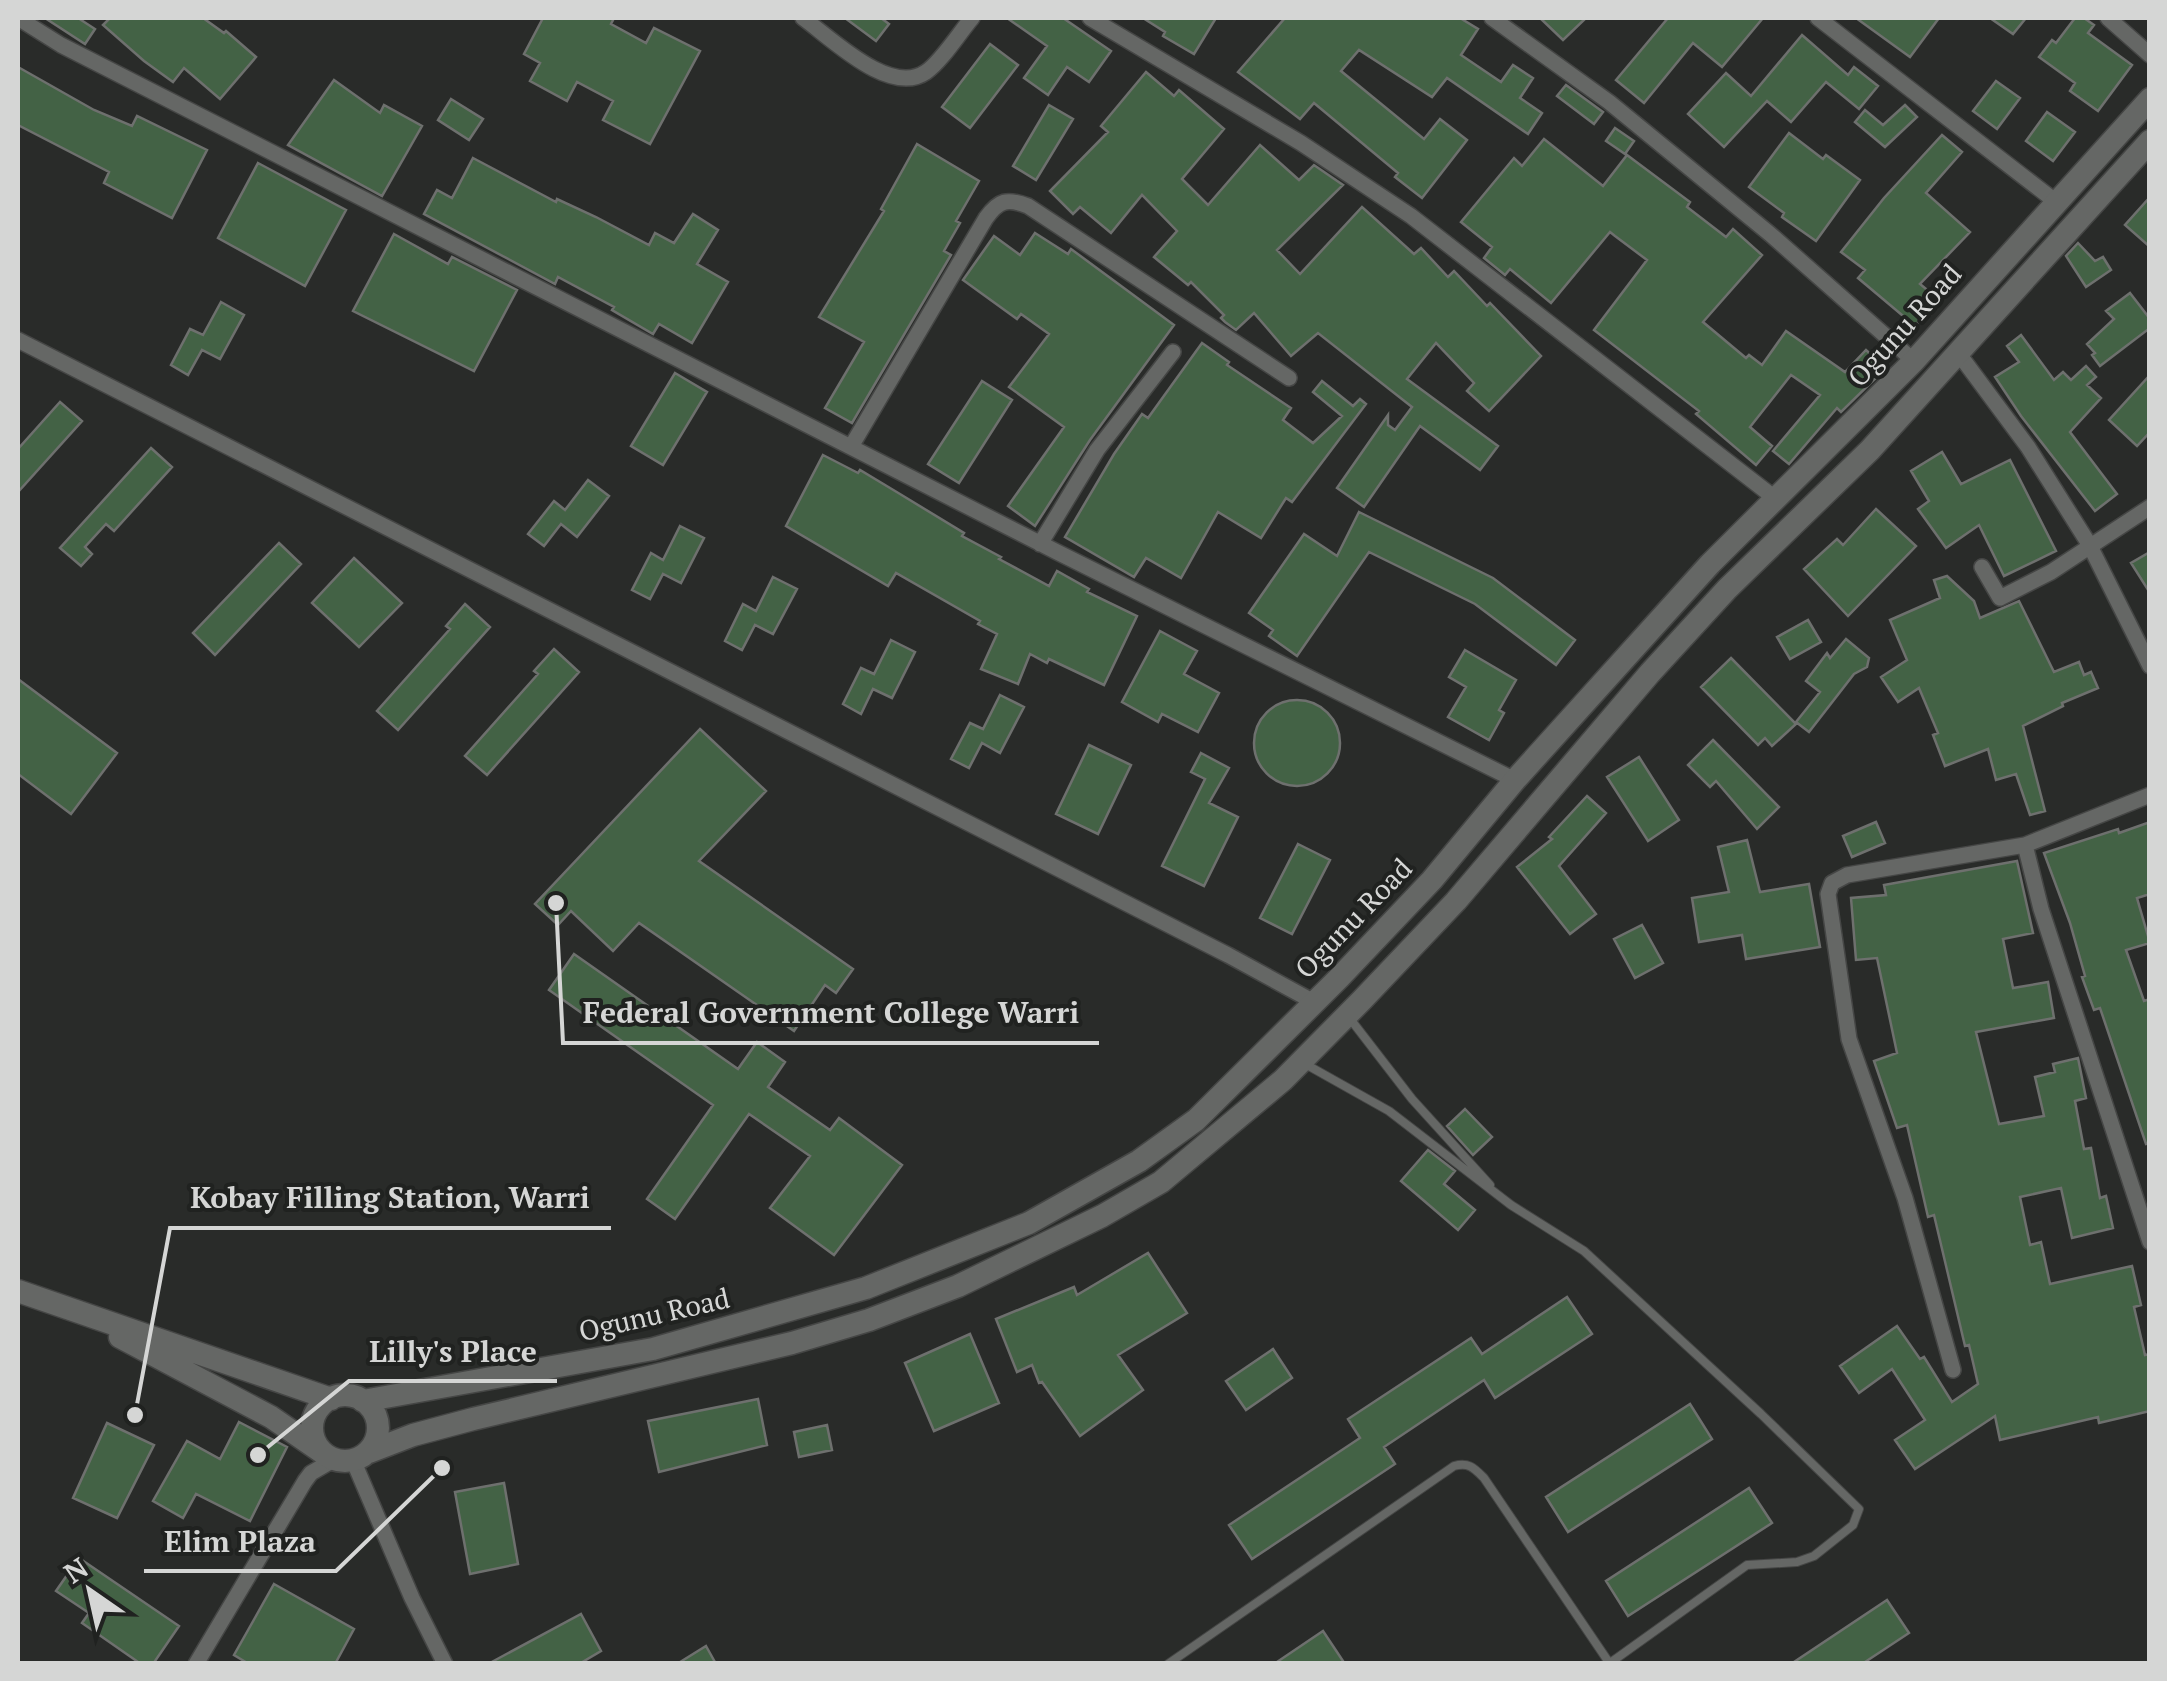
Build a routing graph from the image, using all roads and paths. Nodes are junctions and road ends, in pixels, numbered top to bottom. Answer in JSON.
{"nodes":[{"id":1,"x":18,"y":18,"type":"edge"},
{"id":2,"x":803,"y":18,"type":"edge"},
{"id":3,"x":972,"y":18,"type":"edge"},
{"id":4,"x":1090,"y":18,"type":"edge"},
{"id":5,"x":1492,"y":18,"type":"edge"},
{"id":6,"x":1818,"y":18,"type":"edge"},
{"id":7,"x":2108,"y":18,"type":"edge"},
{"id":8,"x":2150,"y":55,"type":"edge"},
{"id":9,"x":2150,"y":99,"type":"edge"},
{"id":10,"x":2150,"y":140,"type":"edge"},
{"id":11,"x":2055,"y":201,"type":"junction"},
{"id":12,"x":1997,"y":266,"type":"junction"},
{"id":13,"x":2021,"y":284,"type":"junction"},
{"id":14,"x":18,"y":340,"type":"edge"},
{"id":15,"x":1173,"y":352,"type":"dead end"},
{"id":16,"x":1960,"y":354,"type":"junction"},
{"id":17,"x":1914,"y":361,"type":"junction"},
{"id":18,"x":1288,"y":378,"type":"dead end"},
{"id":19,"x":852,"y":445,"type":"junction"},
{"id":20,"x":1776,"y":499,"type":"junction"},
{"id":21,"x":2150,"y":507,"type":"edge"},
{"id":22,"x":1040,"y":544,"type":"junction"},
{"id":23,"x":2090,"y":544,"type":"junction"},
{"id":24,"x":1982,"y":567,"type":"dead end"},
{"id":25,"x":2150,"y":666,"type":"edge"},
{"id":26,"x":1515,"y":780,"type":"junction"},
{"id":27,"x":2150,"y":795,"type":"edge"},
{"id":28,"x":2025,"y":845,"type":"junction"},
{"id":29,"x":1314,"y":1002,"type":"junction"},
{"id":30,"x":1347,"y":1014,"type":"junction"},
{"id":31,"x":1302,"y":1062,"type":"junction"},
{"id":32,"x":1511,"y":1206,"type":"junction"},
{"id":33,"x":2150,"y":1242,"type":"edge"},
{"id":34,"x":18,"y":1291,"type":"edge"},
{"id":35,"x":77,"y":1314,"type":"junction"},
{"id":36,"x":1953,"y":1370,"type":"dead end"},
{"id":37,"x":330,"y":1399,"type":"junction"},
{"id":38,"x":364,"y":1400,"type":"junction"},
{"id":39,"x":346,"y":1457,"type":"junction"},
{"id":40,"x":1610,"y":1663,"type":"edge"},
{"id":41,"x":196,"y":1664,"type":"edge"},
{"id":42,"x":446,"y":1664,"type":"edge"},
{"id":43,"x":1168,"y":1664,"type":"edge"}],
"edges":[{"from":1,"to":19,"type":"street"},
{"from":2,"to":3,"type":"street"},
{"from":4,"to":20,"type":"street"},
{"from":5,"to":17,"type":"street"},
{"from":6,"to":11,"type":"street"},
{"from":7,"to":8,"type":"street"},
{"from":9,"to":11,"type":"main road","name":"Ogunu Road"},
{"from":10,"to":13,"type":"main road"},
{"from":11,"to":12,"type":"main road","name":"Ogunu Road"},
{"from":12,"to":13,"type":"main road"},
{"from":12,"to":17,"type":"main road","name":"Ogunu Road"},
{"from":13,"to":16,"type":"main road"},
{"from":14,"to":29,"type":"street"},
{"from":15,"to":22,"type":"street"},
{"from":16,"to":23,"type":"street"},
{"from":16,"to":30,"type":"main road"},
{"from":17,"to":20,"type":"main road","name":"Ogunu Road"},
{"from":18,"to":19,"type":"street"},
{"from":19,"to":22,"type":"street"},
{"from":20,"to":26,"type":"main road","name":"Ogunu Road"},
{"from":21,"to":23,"type":"street"},
{"from":22,"to":26,"type":"street"},
{"from":23,"to":24,"type":"street"},
{"from":23,"to":25,"type":"street"},
{"from":26,"to":29,"type":"main road","name":"Ogunu Road"},
{"from":27,"to":28,"type":"street"},
{"from":28,"to":33,"type":"street"},
{"from":28,"to":36,"type":"street"},
{"from":29,"to":38,"type":"main road","name":"Ogunu Road"},
{"from":30,"to":31,"type":"main road"},
{"from":30,"to":32,"type":"lane"},
{"from":31,"to":32,"type":"lane"},
{"from":31,"to":39,"type":"main road"},
{"from":32,"to":40,"type":"lane"},
{"from":34,"to":35,"type":"main road"},
{"from":35,"to":37,"type":"main road"},
{"from":35,"to":39,"type":"main road"},
{"from":37,"to":38,"type":"main road"},
{"from":37,"to":39,"type":"main road"},
{"from":38,"to":39,"type":"main road"},
{"from":39,"to":41,"type":"street"},
{"from":39,"to":42,"type":"street"},
{"from":40,"to":43,"type":"lane"}]}
